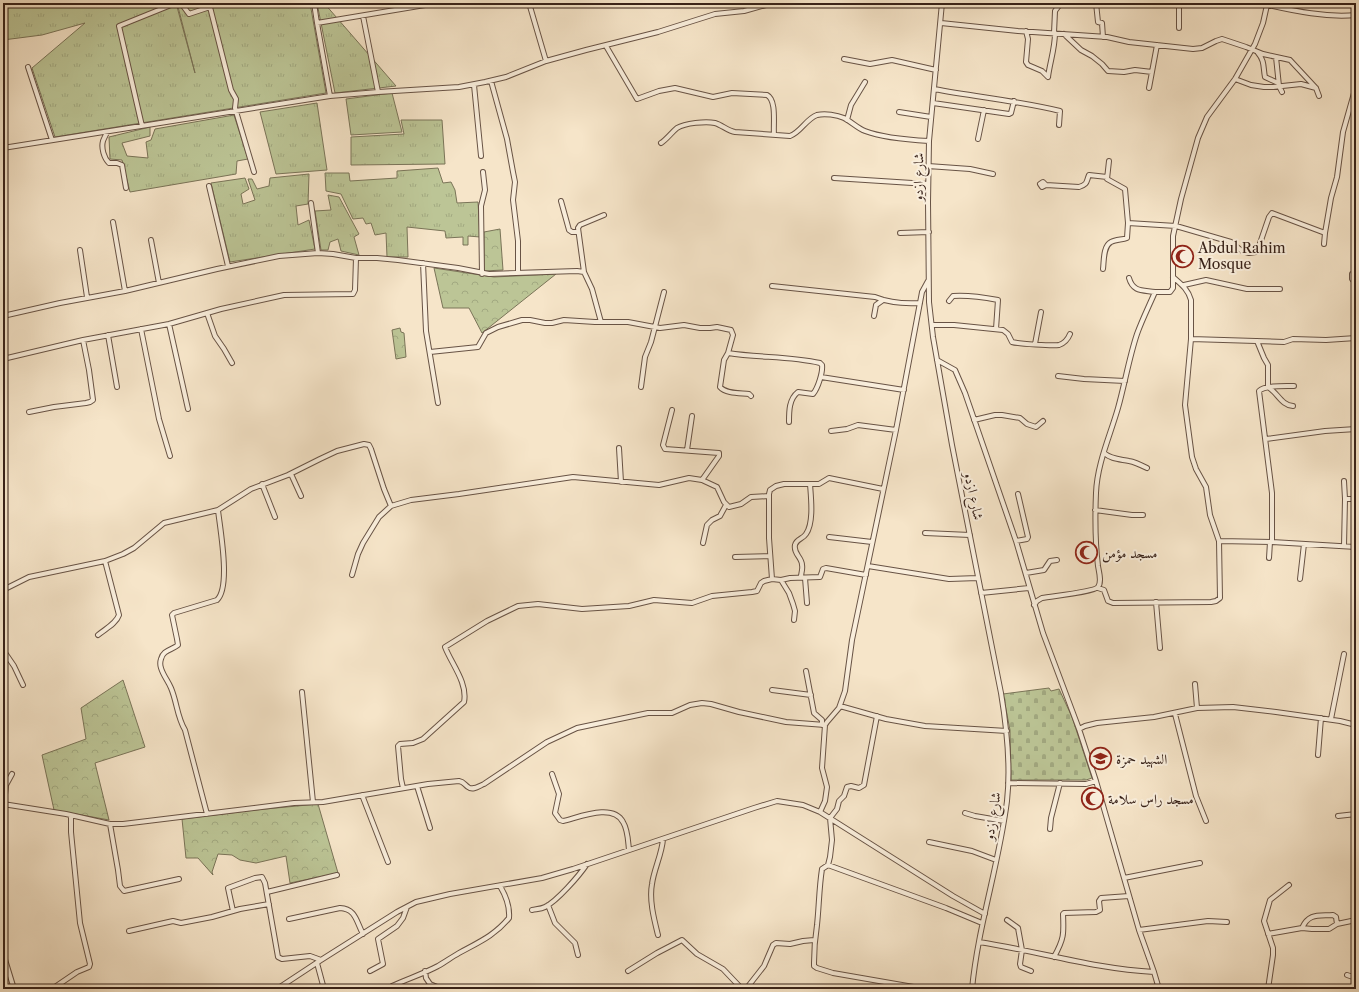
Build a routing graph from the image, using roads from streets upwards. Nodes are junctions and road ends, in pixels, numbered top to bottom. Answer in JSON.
{"nodes":[{"id":1,"x":176,"y":3,"type":"edge"},
{"id":2,"x":181,"y":3,"type":"edge"},
{"id":3,"x":314,"y":3,"type":"edge"},
{"id":4,"x":437,"y":3,"type":"edge"},
{"id":5,"x":529,"y":3,"type":"edge"},
{"id":6,"x":773,"y":3,"type":"edge"},
{"id":7,"x":942,"y":3,"type":"edge"},
{"id":8,"x":1061,"y":3,"type":"edge"},
{"id":9,"x":1096,"y":3,"type":"edge"},
{"id":10,"x":1179,"y":3,"type":"edge"},
{"id":11,"x":1259,"y":3,"type":"edge"},
{"id":12,"x":1267,"y":5,"type":"junction"},
{"id":13,"x":1356,"y":15,"type":"edge"},
{"id":14,"x":362,"y":16,"type":"junction"},
{"id":15,"x":317,"y":23,"type":"junction"},
{"id":16,"x":941,"y":23,"type":"junction"},
{"id":17,"x":1179,"y":28,"type":"dead end"},
{"id":18,"x":1026,"y":31,"type":"junction"},
{"id":19,"x":1054,"y":33,"type":"junction"},
{"id":20,"x":1064,"y":34,"type":"junction"},
{"id":21,"x":1103,"y":37,"type":"junction"},
{"id":22,"x":1157,"y":45,"type":"junction"},
{"id":23,"x":606,"y":46,"type":"junction"},
{"id":24,"x":1254,"y":50,"type":"junction"},
{"id":25,"x":1276,"y":57,"type":"junction"},
{"id":26,"x":844,"y":59,"type":"dead end"},
{"id":27,"x":546,"y":62,"type":"junction"},
{"id":28,"x":28,"y":67,"type":"dead end"},
{"id":29,"x":936,"y":70,"type":"junction"},
{"id":30,"x":1152,"y":72,"type":"junction"},
{"id":31,"x":1265,"y":77,"type":"junction"},
{"id":32,"x":1235,"y":79,"type":"junction"},
{"id":33,"x":491,"y":81,"type":"junction"},
{"id":34,"x":865,"y":82,"type":"dead end"},
{"id":35,"x":1278,"y":84,"type":"junction"},
{"id":36,"x":474,"y":85,"type":"junction"},
{"id":37,"x":1356,"y":86,"type":"edge"},
{"id":38,"x":1264,"y":87,"type":"junction"},
{"id":39,"x":1149,"y":88,"type":"dead end"},
{"id":40,"x":1316,"y":88,"type":"junction"},
{"id":41,"x":934,"y":89,"type":"junction"},
{"id":42,"x":378,"y":92,"type":"junction"},
{"id":43,"x":1282,"y":92,"type":"dead end"},
{"id":44,"x":330,"y":96,"type":"junction"},
{"id":45,"x":1319,"y":96,"type":"dead end"},
{"id":46,"x":1014,"y":101,"type":"junction"},
{"id":47,"x":932,"y":104,"type":"junction"},
{"id":48,"x":984,"y":110,"type":"junction"},
{"id":49,"x":236,"y":111,"type":"junction"},
{"id":50,"x":898,"y":112,"type":"dead end"},
{"id":51,"x":931,"y":117,"type":"junction"},
{"id":52,"x":847,"y":120,"type":"junction"},
{"id":53,"x":1059,"y":125,"type":"dead end"},
{"id":54,"x":142,"y":126,"type":"junction"},
{"id":55,"x":107,"y":132,"type":"junction"},
{"id":56,"x":774,"y":135,"type":"junction"},
{"id":57,"x":978,"y":139,"type":"dead end"},
{"id":58,"x":52,"y":140,"type":"junction"},
{"id":59,"x":929,"y":141,"type":"junction"},
{"id":60,"x":660,"y":143,"type":"dead end"},
{"id":61,"x":3,"y":148,"type":"edge"},
{"id":62,"x":481,"y":156,"type":"dead end"},
{"id":63,"x":1109,"y":161,"type":"dead end"},
{"id":64,"x":928,"y":166,"type":"junction"},
{"id":65,"x":254,"y":172,"type":"dead end"},
{"id":66,"x":483,"y":172,"type":"dead end"},
{"id":67,"x":993,"y":174,"type":"dead end"},
{"id":68,"x":1107,"y":177,"type":"junction"},
{"id":69,"x":834,"y":178,"type":"dead end"},
{"id":70,"x":928,"y":184,"type":"junction"},
{"id":71,"x":1046,"y":185,"type":"dead end"},
{"id":72,"x":209,"y":186,"type":"dead end"},
{"id":73,"x":126,"y":188,"type":"dead end"},
{"id":74,"x":561,"y":201,"type":"dead end"},
{"id":75,"x":311,"y":203,"type":"dead end"},
{"id":76,"x":604,"y":215,"type":"dead end"},
{"id":77,"x":113,"y":222,"type":"dead end"},
{"id":78,"x":1128,"y":223,"type":"junction"},
{"id":79,"x":1176,"y":226,"type":"junction"},
{"id":80,"x":578,"y":232,"type":"junction"},
{"id":81,"x":929,"y":232,"type":"junction"},
{"id":82,"x":900,"y":233,"type":"dead end"},
{"id":83,"x":1325,"y":233,"type":"junction"},
{"id":84,"x":151,"y":240,"type":"dead end"},
{"id":85,"x":1324,"y":244,"type":"dead end"},
{"id":86,"x":80,"y":250,"type":"dead end"},
{"id":87,"x":318,"y":253,"type":"junction"},
{"id":88,"x":356,"y":258,"type":"junction"},
{"id":89,"x":423,"y":263,"type":"junction"},
{"id":90,"x":228,"y":266,"type":"junction"},
{"id":91,"x":1102,"y":269,"type":"dead end"},
{"id":92,"x":584,"y":272,"type":"junction"},
{"id":93,"x":518,"y":273,"type":"junction"},
{"id":94,"x":482,"y":274,"type":"junction"},
{"id":95,"x":1352,"y":274,"type":"dead end"},
{"id":96,"x":1173,"y":277,"type":"junction"},
{"id":97,"x":1129,"y":278,"type":"dead end"},
{"id":98,"x":928,"y":280,"type":"junction"},
{"id":99,"x":159,"y":283,"type":"junction"},
{"id":100,"x":1356,"y":284,"type":"edge"},
{"id":101,"x":1184,"y":285,"type":"junction"},
{"id":102,"x":772,"y":286,"type":"dead end"},
{"id":103,"x":1280,"y":289,"type":"dead end"},
{"id":104,"x":125,"y":291,"type":"junction"},
{"id":105,"x":664,"y":292,"type":"dead end"},
{"id":106,"x":1155,"y":292,"type":"junction"},
{"id":107,"x":87,"y":297,"type":"junction"},
{"id":108,"x":883,"y":300,"type":"junction"},
{"id":109,"x":949,"y":301,"type":"dead end"},
{"id":110,"x":920,"y":303,"type":"junction"},
{"id":111,"x":1042,"y":312,"type":"dead end"},
{"id":112,"x":207,"y":313,"type":"junction"},
{"id":113,"x":3,"y":316,"type":"edge"},
{"id":114,"x":874,"y":316,"type":"dead end"},
{"id":115,"x":601,"y":322,"type":"junction"},
{"id":116,"x":169,"y":324,"type":"junction"},
{"id":117,"x":932,"y":325,"type":"junction"},
{"id":118,"x":655,"y":327,"type":"junction"},
{"id":119,"x":141,"y":329,"type":"junction"},
{"id":120,"x":996,"y":329,"type":"junction"},
{"id":121,"x":1070,"y":334,"type":"dead end"},
{"id":122,"x":108,"y":335,"type":"junction"},
{"id":123,"x":1356,"y":338,"type":"edge"},
{"id":124,"x":1191,"y":339,"type":"junction"},
{"id":125,"x":83,"y":340,"type":"junction"},
{"id":126,"x":1257,"y":341,"type":"junction"},
{"id":127,"x":1035,"y":344,"type":"junction"},
{"id":128,"x":430,"y":352,"type":"junction"},
{"id":129,"x":728,"y":353,"type":"junction"},
{"id":130,"x":3,"y":359,"type":"edge"},
{"id":131,"x":937,"y":360,"type":"junction"},
{"id":132,"x":232,"y":363,"type":"dead end"},
{"id":133,"x":821,"y":376,"type":"junction"},
{"id":134,"x":1058,"y":376,"type":"dead end"},
{"id":135,"x":1125,"y":381,"type":"junction"},
{"id":136,"x":1294,"y":386,"type":"dead end"},
{"id":137,"x":117,"y":387,"type":"dead end"},
{"id":138,"x":641,"y":387,"type":"dead end"},
{"id":139,"x":1268,"y":387,"type":"junction"},
{"id":140,"x":904,"y":390,"type":"junction"},
{"id":141,"x":751,"y":396,"type":"dead end"},
{"id":142,"x":438,"y":403,"type":"dead end"},
{"id":143,"x":1294,"y":406,"type":"dead end"},
{"id":144,"x":188,"y":409,"type":"dead end"},
{"id":145,"x":672,"y":410,"type":"dead end"},
{"id":146,"x":29,"y":412,"type":"dead end"},
{"id":147,"x":692,"y":416,"type":"dead end"},
{"id":148,"x":974,"y":420,"type":"junction"},
{"id":149,"x":1043,"y":421,"type":"dead end"},
{"id":150,"x":789,"y":422,"type":"dead end"},
{"id":151,"x":1356,"y":429,"type":"edge"},
{"id":152,"x":896,"y":430,"type":"junction"},
{"id":153,"x":831,"y":431,"type":"dead end"},
{"id":154,"x":1266,"y":439,"type":"junction"},
{"id":155,"x":619,"y":448,"type":"dead end"},
{"id":156,"x":687,"y":450,"type":"junction"},
{"id":157,"x":1104,"y":453,"type":"junction"},
{"id":158,"x":170,"y":456,"type":"dead end"},
{"id":159,"x":1147,"y":468,"type":"dead end"},
{"id":160,"x":291,"y":474,"type":"junction"},
{"id":161,"x":702,"y":480,"type":"junction"},
{"id":162,"x":1344,"y":481,"type":"dead end"},
{"id":163,"x":621,"y":482,"type":"junction"},
{"id":164,"x":262,"y":484,"type":"junction"},
{"id":165,"x":810,"y":484,"type":"junction"},
{"id":166,"x":883,"y":489,"type":"junction"},
{"id":167,"x":1018,"y":494,"type":"dead end"},
{"id":168,"x":301,"y":496,"type":"dead end"},
{"id":169,"x":769,"y":496,"type":"junction"},
{"id":170,"x":1345,"y":499,"type":"junction"},
{"id":171,"x":1356,"y":499,"type":"edge"},
{"id":172,"x":726,"y":505,"type":"junction"},
{"id":173,"x":391,"y":506,"type":"junction"},
{"id":174,"x":218,"y":510,"type":"junction"},
{"id":175,"x":1095,"y":510,"type":"junction"},
{"id":176,"x":1143,"y":515,"type":"dead end"},
{"id":177,"x":275,"y":518,"type":"dead end"},
{"id":178,"x":925,"y":533,"type":"dead end"},
{"id":179,"x":970,"y":535,"type":"junction"},
{"id":180,"x":829,"y":537,"type":"dead end"},
{"id":181,"x":1016,"y":541,"type":"junction"},
{"id":182,"x":1219,"y":541,"type":"junction"},
{"id":183,"x":872,"y":542,"type":"junction"},
{"id":184,"x":1271,"y":542,"type":"junction"},
{"id":185,"x":703,"y":543,"type":"dead end"},
{"id":186,"x":1304,"y":544,"type":"junction"},
{"id":187,"x":1344,"y":546,"type":"junction"},
{"id":188,"x":1356,"y":547,"type":"edge"},
{"id":189,"x":770,"y":556,"type":"junction"},
{"id":190,"x":735,"y":557,"type":"dead end"},
{"id":191,"x":1269,"y":558,"type":"dead end"},
{"id":192,"x":1057,"y":560,"type":"dead end"},
{"id":193,"x":104,"y":561,"type":"junction"},
{"id":194,"x":868,"y":566,"type":"junction"},
{"id":195,"x":1026,"y":573,"type":"junction"},
{"id":196,"x":352,"y":575,"type":"dead end"},
{"id":197,"x":866,"y":575,"type":"junction"},
{"id":198,"x":803,"y":578,"type":"junction"},
{"id":199,"x":978,"y":578,"type":"junction"},
{"id":200,"x":772,"y":579,"type":"junction"},
{"id":201,"x":1300,"y":579,"type":"dead end"},
{"id":202,"x":781,"y":580,"type":"junction"},
{"id":203,"x":1029,"y":588,"type":"junction"},
{"id":204,"x":1098,"y":588,"type":"junction"},
{"id":205,"x":3,"y":590,"type":"edge"},
{"id":206,"x":981,"y":593,"type":"junction"},
{"id":207,"x":1156,"y":602,"type":"junction"},
{"id":208,"x":807,"y":603,"type":"dead end"},
{"id":209,"x":1034,"y":605,"type":"junction"},
{"id":210,"x":794,"y":620,"type":"dead end"},
{"id":211,"x":98,"y":635,"type":"dead end"},
{"id":212,"x":1160,"y":648,"type":"dead end"},
{"id":213,"x":3,"y":650,"type":"edge"},
{"id":214,"x":1344,"y":654,"type":"dead end"},
{"id":215,"x":806,"y":671,"type":"dead end"},
{"id":216,"x":1195,"y":684,"type":"dead end"},
{"id":217,"x":23,"y":685,"type":"dead end"},
{"id":218,"x":772,"y":690,"type":"dead end"},
{"id":219,"x":302,"y":692,"type":"dead end"},
{"id":220,"x":811,"y":695,"type":"junction"},
{"id":221,"x":840,"y":706,"type":"junction"},
{"id":222,"x":1197,"y":708,"type":"junction"},
{"id":223,"x":1175,"y":714,"type":"junction"},
{"id":224,"x":877,"y":716,"type":"junction"},
{"id":225,"x":1321,"y":718,"type":"junction"},
{"id":226,"x":1331,"y":720,"type":"junction"},
{"id":227,"x":824,"y":725,"type":"junction"},
{"id":228,"x":1356,"y":725,"type":"edge"},
{"id":229,"x":1079,"y":729,"type":"junction"},
{"id":230,"x":1007,"y":731,"type":"junction"},
{"id":231,"x":1318,"y":755,"type":"dead end"},
{"id":232,"x":12,"y":774,"type":"dead end"},
{"id":233,"x":552,"y":774,"type":"dead end"},
{"id":234,"x":1096,"y":781,"type":"junction"},
{"id":235,"x":1008,"y":783,"type":"junction"},
{"id":236,"x":1060,"y":783,"type":"junction"},
{"id":237,"x":417,"y":786,"type":"junction"},
{"id":238,"x":403,"y":788,"type":"junction"},
{"id":239,"x":362,"y":795,"type":"junction"},
{"id":240,"x":314,"y":802,"type":"junction"},
{"id":241,"x":4,"y":804,"type":"edge"},
{"id":242,"x":820,"y":812,"type":"junction"},
{"id":243,"x":965,"y":813,"type":"dead end"},
{"id":244,"x":207,"y":814,"type":"junction"},
{"id":245,"x":1356,"y":814,"type":"edge"},
{"id":246,"x":71,"y":816,"type":"junction"},
{"id":247,"x":1338,"y":816,"type":"dead end"},
{"id":248,"x":830,"y":818,"type":"junction"},
{"id":249,"x":1004,"y":821,"type":"junction"},
{"id":250,"x":1206,"y":821,"type":"dead end"},
{"id":251,"x":110,"y":824,"type":"junction"},
{"id":252,"x":430,"y":828,"type":"dead end"},
{"id":253,"x":1050,"y":829,"type":"dead end"},
{"id":254,"x":663,"y":838,"type":"junction"},
{"id":255,"x":929,"y":842,"type":"dead end"},
{"id":256,"x":629,"y":850,"type":"junction"},
{"id":257,"x":996,"y":860,"type":"junction"},
{"id":258,"x":388,"y":862,"type":"dead end"},
{"id":259,"x":1200,"y":863,"type":"dead end"},
{"id":260,"x":587,"y":864,"type":"junction"},
{"id":261,"x":828,"y":865,"type":"junction"},
{"id":262,"x":337,"y":875,"type":"dead end"},
{"id":263,"x":1124,"y":878,"type":"junction"},
{"id":264,"x":179,"y":879,"type":"dead end"},
{"id":265,"x":1288,"y":885,"type":"dead end"},
{"id":266,"x":500,"y":886,"type":"junction"},
{"id":267,"x":267,"y":892,"type":"junction"},
{"id":268,"x":1129,"y":896,"type":"junction"},
{"id":269,"x":269,"y":904,"type":"junction"},
{"id":270,"x":548,"y":905,"type":"junction"},
{"id":271,"x":407,"y":907,"type":"junction"},
{"id":272,"x":532,"y":910,"type":"dead end"},
{"id":273,"x":233,"y":911,"type":"junction"},
{"id":274,"x":985,"y":914,"type":"junction"},
{"id":275,"x":289,"y":919,"type":"dead end"},
{"id":276,"x":1007,"y":920,"type":"dead end"},
{"id":277,"x":1356,"y":920,"type":"edge"},
{"id":278,"x":1227,"y":922,"type":"dead end"},
{"id":279,"x":982,"y":923,"type":"junction"},
{"id":280,"x":1337,"y":924,"type":"junction"},
{"id":281,"x":1302,"y":928,"type":"junction"},
{"id":282,"x":1139,"y":930,"type":"junction"},
{"id":283,"x":129,"y":931,"type":"dead end"},
{"id":284,"x":363,"y":934,"type":"junction"},
{"id":285,"x":1268,"y":934,"type":"junction"},
{"id":286,"x":658,"y":935,"type":"dead end"},
{"id":287,"x":814,"y":940,"type":"junction"},
{"id":288,"x":979,"y":942,"type":"junction"},
{"id":289,"x":1022,"y":950,"type":"junction"},
{"id":290,"x":3,"y":953,"type":"edge"},
{"id":291,"x":578,"y":955,"type":"dead end"},
{"id":292,"x":1054,"y":957,"type":"junction"},
{"id":293,"x":321,"y":960,"type":"junction"},
{"id":294,"x":316,"y":963,"type":"junction"},
{"id":295,"x":425,"y":971,"type":"junction"},
{"id":296,"x":628,"y":971,"type":"dead end"},
{"id":297,"x":1031,"y":971,"type":"dead end"},
{"id":298,"x":370,"y":972,"type":"dead end"},
{"id":299,"x":1154,"y":972,"type":"junction"},
{"id":300,"x":1347,"y":975,"type":"dead end"},
{"id":301,"x":1356,"y":978,"type":"edge"},
{"id":302,"x":14,"y":989,"type":"edge"},
{"id":303,"x":52,"y":989,"type":"edge"},
{"id":304,"x":277,"y":989,"type":"edge"},
{"id":305,"x":324,"y":989,"type":"edge"},
{"id":306,"x":391,"y":989,"type":"edge"},
{"id":307,"x":442,"y":989,"type":"edge"},
{"id":308,"x":742,"y":989,"type":"edge"},
{"id":309,"x":746,"y":989,"type":"edge"},
{"id":310,"x":925,"y":989,"type":"edge"},
{"id":311,"x":972,"y":989,"type":"edge"},
{"id":312,"x":1158,"y":989,"type":"edge"},
{"id":313,"x":1268,"y":989,"type":"edge"}],
"edges":[{"from":1,"to":54,"type":"street"},
{"from":2,"to":49,"type":"street"},
{"from":3,"to":15,"type":"street"},
{"from":4,"to":14,"type":"street"},
{"from":5,"to":27,"type":"street"},
{"from":6,"to":23,"type":"street"},
{"from":7,"to":16,"type":"street","name":"شارع ازدو"},
{"from":8,"to":19,"type":"street"},
{"from":9,"to":21,"type":"street"},
{"from":10,"to":17,"type":"street"},
{"from":11,"to":12,"type":"street"},
{"from":12,"to":13,"type":"street"},
{"from":12,"to":24,"type":"street"},
{"from":14,"to":15,"type":"street"},
{"from":14,"to":42,"type":"street"},
{"from":15,"to":44,"type":"street"},
{"from":16,"to":18,"type":"street"},
{"from":16,"to":29,"type":"street","name":"شارع ازدو"},
{"from":18,"to":19,"type":"street"},
{"from":18,"to":19,"type":"street"},
{"from":19,"to":20,"type":"street"},
{"from":20,"to":21,"type":"street"},
{"from":20,"to":30,"type":"street"},
{"from":21,"to":22,"type":"street"},
{"from":22,"to":24,"type":"street"},
{"from":22,"to":30,"type":"street"},
{"from":23,"to":27,"type":"street"},
{"from":23,"to":56,"type":"street"},
{"from":24,"to":25,"type":"street"},
{"from":24,"to":31,"type":"street"},
{"from":24,"to":32,"type":"street"},
{"from":25,"to":35,"type":"street"},
{"from":25,"to":40,"type":"street"},
{"from":26,"to":29,"type":"street"},
{"from":27,"to":33,"type":"street"},
{"from":28,"to":58,"type":"street"},
{"from":29,"to":41,"type":"street","name":"شارع ازدو"},
{"from":30,"to":39,"type":"street"},
{"from":31,"to":35,"type":"street"},
{"from":31,"to":38,"type":"street"},
{"from":32,"to":38,"type":"street"},
{"from":32,"to":79,"type":"street"},
{"from":33,"to":36,"type":"street"},
{"from":33,"to":93,"type":"street"},
{"from":34,"to":52,"type":"street"},
{"from":35,"to":38,"type":"street"},
{"from":35,"to":40,"type":"street"},
{"from":35,"to":43,"type":"street"},
{"from":36,"to":42,"type":"street"},
{"from":36,"to":62,"type":"street"},
{"from":37,"to":83,"type":"street"},
{"from":40,"to":45,"type":"street"},
{"from":41,"to":46,"type":"street"},
{"from":41,"to":47,"type":"street","name":"شارع ازدو"},
{"from":42,"to":44,"type":"street"},
{"from":44,"to":49,"type":"street"},
{"from":46,"to":48,"type":"street"},
{"from":46,"to":53,"type":"street"},
{"from":47,"to":48,"type":"street"},
{"from":47,"to":51,"type":"street","name":"شارع ازدو"},
{"from":48,"to":57,"type":"street"},
{"from":49,"to":54,"type":"street"},
{"from":49,"to":65,"type":"street"},
{"from":50,"to":51,"type":"street"},
{"from":51,"to":59,"type":"street","name":"شارع ازدو"},
{"from":52,"to":56,"type":"street"},
{"from":52,"to":59,"type":"street"},
{"from":54,"to":55,"type":"street"},
{"from":55,"to":58,"type":"street"},
{"from":55,"to":73,"type":"street"},
{"from":56,"to":60,"type":"street"},
{"from":58,"to":61,"type":"street"},
{"from":59,"to":64,"type":"street","name":"شارع ازدو"},
{"from":63,"to":68,"type":"street"},
{"from":64,"to":67,"type":"street"},
{"from":64,"to":70,"type":"street","name":"شارع ازدو"},
{"from":66,"to":94,"type":"street"},
{"from":68,"to":71,"type":"street"},
{"from":68,"to":78,"type":"street"},
{"from":69,"to":70,"type":"street"},
{"from":70,"to":81,"type":"street","name":"شارع ازدو"},
{"from":72,"to":90,"type":"street"},
{"from":74,"to":80,"type":"street"},
{"from":75,"to":87,"type":"street"},
{"from":76,"to":80,"type":"street"},
{"from":77,"to":104,"type":"street"},
{"from":78,"to":79,"type":"street"},
{"from":78,"to":91,"type":"street"},
{"from":79,"to":83,"type":"street"},
{"from":79,"to":96,"type":"street"},
{"from":80,"to":92,"type":"street"},
{"from":81,"to":82,"type":"street"},
{"from":81,"to":98,"type":"street","name":"شارع ازدو"},
{"from":83,"to":85,"type":"street"},
{"from":84,"to":99,"type":"street"},
{"from":86,"to":107,"type":"street"},
{"from":87,"to":88,"type":"street"},
{"from":87,"to":90,"type":"street"},
{"from":88,"to":89,"type":"street"},
{"from":88,"to":112,"type":"street"},
{"from":89,"to":94,"type":"street"},
{"from":89,"to":128,"type":"street"},
{"from":90,"to":99,"type":"street"},
{"from":92,"to":93,"type":"street"},
{"from":92,"to":115,"type":"street"},
{"from":93,"to":94,"type":"street"},
{"from":95,"to":100,"type":"street"},
{"from":96,"to":101,"type":"street"},
{"from":96,"to":106,"type":"street"},
{"from":97,"to":106,"type":"street"},
{"from":98,"to":110,"type":"street"},
{"from":98,"to":117,"type":"street","name":"شارع ازدو"},
{"from":99,"to":104,"type":"street"},
{"from":101,"to":103,"type":"street"},
{"from":101,"to":124,"type":"street"},
{"from":102,"to":108,"type":"street"},
{"from":104,"to":107,"type":"street"},
{"from":105,"to":118,"type":"street"},
{"from":106,"to":135,"type":"street"},
{"from":107,"to":113,"type":"street"},
{"from":108,"to":110,"type":"street"},
{"from":108,"to":114,"type":"street"},
{"from":109,"to":120,"type":"street"},
{"from":110,"to":140,"type":"street"},
{"from":111,"to":127,"type":"street"},
{"from":112,"to":116,"type":"street"},
{"from":112,"to":132,"type":"street"},
{"from":115,"to":118,"type":"street"},
{"from":115,"to":128,"type":"street"},
{"from":116,"to":119,"type":"street"},
{"from":116,"to":144,"type":"street"},
{"from":117,"to":120,"type":"street"},
{"from":117,"to":131,"type":"street","name":"شارع ازدو"},
{"from":118,"to":129,"type":"street"},
{"from":118,"to":138,"type":"street"},
{"from":119,"to":122,"type":"street"},
{"from":119,"to":158,"type":"street"},
{"from":120,"to":127,"type":"street"},
{"from":121,"to":127,"type":"street"},
{"from":122,"to":125,"type":"street"},
{"from":122,"to":137,"type":"street"},
{"from":123,"to":126,"type":"street"},
{"from":124,"to":126,"type":"street"},
{"from":124,"to":182,"type":"street"},
{"from":125,"to":130,"type":"street"},
{"from":125,"to":146,"type":"street"},
{"from":126,"to":139,"type":"street"},
{"from":128,"to":142,"type":"street"},
{"from":129,"to":133,"type":"street"},
{"from":129,"to":141,"type":"street"},
{"from":131,"to":148,"type":"street"},
{"from":131,"to":179,"type":"street","name":"شارع ازدو"},
{"from":133,"to":140,"type":"street"},
{"from":133,"to":150,"type":"street"},
{"from":134,"to":135,"type":"street"},
{"from":135,"to":157,"type":"street"},
{"from":136,"to":139,"type":"street"},
{"from":139,"to":143,"type":"street"},
{"from":139,"to":154,"type":"street"},
{"from":140,"to":152,"type":"street"},
{"from":145,"to":156,"type":"street"},
{"from":147,"to":156,"type":"street"},
{"from":148,"to":149,"type":"street"},
{"from":148,"to":181,"type":"street"},
{"from":151,"to":154,"type":"street"},
{"from":152,"to":153,"type":"street"},
{"from":152,"to":166,"type":"street"},
{"from":154,"to":184,"type":"street"},
{"from":155,"to":163,"type":"street"},
{"from":156,"to":161,"type":"street"},
{"from":157,"to":159,"type":"street"},
{"from":157,"to":175,"type":"street"},
{"from":160,"to":164,"type":"street"},
{"from":160,"to":168,"type":"street"},
{"from":160,"to":173,"type":"street"},
{"from":161,"to":163,"type":"street"},
{"from":161,"to":172,"type":"street"},
{"from":162,"to":170,"type":"street"},
{"from":163,"to":173,"type":"street"},
{"from":164,"to":174,"type":"street"},
{"from":164,"to":177,"type":"street"},
{"from":165,"to":166,"type":"street"},
{"from":165,"to":169,"type":"street"},
{"from":165,"to":198,"type":"street"},
{"from":166,"to":183,"type":"street"},
{"from":167,"to":181,"type":"street"},
{"from":169,"to":172,"type":"street"},
{"from":169,"to":189,"type":"street"},
{"from":170,"to":171,"type":"street"},
{"from":170,"to":187,"type":"street"},
{"from":172,"to":185,"type":"street"},
{"from":173,"to":196,"type":"street"},
{"from":174,"to":193,"type":"street"},
{"from":174,"to":244,"type":"street"},
{"from":175,"to":176,"type":"street"},
{"from":175,"to":204,"type":"street"},
{"from":178,"to":179,"type":"street"},
{"from":179,"to":199,"type":"street","name":"شارع ازدو"},
{"from":180,"to":183,"type":"street"},
{"from":181,"to":195,"type":"street"},
{"from":182,"to":184,"type":"street"},
{"from":182,"to":207,"type":"street"},
{"from":183,"to":194,"type":"street"},
{"from":184,"to":186,"type":"street"},
{"from":184,"to":191,"type":"street"},
{"from":186,"to":187,"type":"street"},
{"from":186,"to":201,"type":"street"},
{"from":187,"to":188,"type":"street"},
{"from":189,"to":190,"type":"street"},
{"from":189,"to":200,"type":"street"},
{"from":192,"to":195,"type":"street"},
{"from":193,"to":205,"type":"street"},
{"from":193,"to":211,"type":"street"},
{"from":194,"to":197,"type":"street"},
{"from":194,"to":199,"type":"street"},
{"from":195,"to":203,"type":"street"},
{"from":197,"to":198,"type":"street"},
{"from":197,"to":221,"type":"street"},
{"from":198,"to":202,"type":"street"},
{"from":198,"to":208,"type":"street"},
{"from":199,"to":206,"type":"street","name":"شارع ازدو"},
{"from":200,"to":202,"type":"street"},
{"from":200,"to":238,"type":"street"},
{"from":202,"to":210,"type":"street"},
{"from":203,"to":206,"type":"street"},
{"from":203,"to":209,"type":"street"},
{"from":204,"to":207,"type":"street"},
{"from":204,"to":209,"type":"street"},
{"from":206,"to":230,"type":"street","name":"شارع ازدو"},
{"from":207,"to":212,"type":"street"},
{"from":209,"to":229,"type":"street"},
{"from":213,"to":217,"type":"street"},
{"from":214,"to":226,"type":"street"},
{"from":215,"to":220,"type":"street"},
{"from":216,"to":222,"type":"street"},
{"from":218,"to":220,"type":"street"},
{"from":219,"to":240,"type":"street"},
{"from":220,"to":227,"type":"street"},
{"from":221,"to":224,"type":"street"},
{"from":221,"to":227,"type":"street"},
{"from":222,"to":223,"type":"street"},
{"from":222,"to":225,"type":"street"},
{"from":223,"to":229,"type":"street"},
{"from":223,"to":250,"type":"street"},
{"from":224,"to":230,"type":"street"},
{"from":224,"to":248,"type":"street"},
{"from":225,"to":226,"type":"street"},
{"from":225,"to":231,"type":"street"},
{"from":226,"to":228,"type":"street"},
{"from":227,"to":237,"type":"street"},
{"from":227,"to":242,"type":"street"},
{"from":229,"to":234,"type":"street"},
{"from":230,"to":235,"type":"street","name":"شارع ازدو"},
{"from":232,"to":241,"type":"street"},
{"from":233,"to":256,"type":"street"},
{"from":234,"to":236,"type":"street"},
{"from":234,"to":263,"type":"street"},
{"from":235,"to":236,"type":"street"},
{"from":235,"to":249,"type":"street","name":"شارع ازدو"},
{"from":236,"to":253,"type":"street"},
{"from":237,"to":238,"type":"street"},
{"from":237,"to":252,"type":"street"},
{"from":238,"to":239,"type":"street"},
{"from":239,"to":240,"type":"street"},
{"from":239,"to":258,"type":"street"},
{"from":240,"to":244,"type":"street"},
{"from":241,"to":246,"type":"street"},
{"from":242,"to":248,"type":"street"},
{"from":242,"to":254,"type":"street"},
{"from":243,"to":249,"type":"street"},
{"from":244,"to":251,"type":"street"},
{"from":245,"to":247,"type":"street"},
{"from":246,"to":251,"type":"street"},
{"from":246,"to":303,"type":"street"},
{"from":248,"to":261,"type":"street"},
{"from":248,"to":274,"type":"street"},
{"from":249,"to":257,"type":"street","name":"شارع ازدو"},
{"from":251,"to":264,"type":"street"},
{"from":254,"to":256,"type":"street"},
{"from":254,"to":286,"type":"street"},
{"from":255,"to":257,"type":"street"},
{"from":256,"to":260,"type":"street"},
{"from":257,"to":274,"type":"street","name":"شارع ازدو"},
{"from":259,"to":263,"type":"street"},
{"from":260,"to":266,"type":"street"},
{"from":260,"to":270,"type":"street"},
{"from":261,"to":279,"type":"street"},
{"from":261,"to":287,"type":"street"},
{"from":262,"to":267,"type":"street"},
{"from":263,"to":268,"type":"street"},
{"from":265,"to":285,"type":"street"},
{"from":266,"to":271,"type":"street"},
{"from":266,"to":295,"type":"street"},
{"from":267,"to":269,"type":"street"},
{"from":267,"to":273,"type":"street"},
{"from":268,"to":282,"type":"street"},
{"from":268,"to":292,"type":"street"},
{"from":269,"to":273,"type":"street"},
{"from":269,"to":293,"type":"street"},
{"from":270,"to":272,"type":"street"},
{"from":270,"to":291,"type":"street"},
{"from":271,"to":284,"type":"street"},
{"from":271,"to":298,"type":"street"},
{"from":273,"to":283,"type":"street"},
{"from":274,"to":279,"type":"street","name":"شارع ازدو"},
{"from":275,"to":284,"type":"street"},
{"from":276,"to":289,"type":"street"},
{"from":277,"to":280,"type":"street"},
{"from":278,"to":282,"type":"street"},
{"from":279,"to":288,"type":"street","name":"شارع ازدو"},
{"from":280,"to":281,"type":"street"},
{"from":280,"to":281,"type":"street"},
{"from":281,"to":285,"type":"street"},
{"from":282,"to":299,"type":"street"},
{"from":284,"to":293,"type":"street"},
{"from":285,"to":313,"type":"street"},
{"from":287,"to":309,"type":"street"},
{"from":287,"to":310,"type":"street"},
{"from":288,"to":289,"type":"street"},
{"from":288,"to":311,"type":"street","name":"شارع ازدو"},
{"from":289,"to":292,"type":"street"},
{"from":289,"to":297,"type":"street"},
{"from":290,"to":302,"type":"street"},
{"from":292,"to":299,"type":"street"},
{"from":293,"to":294,"type":"street"},
{"from":294,"to":304,"type":"street"},
{"from":294,"to":305,"type":"street"},
{"from":295,"to":306,"type":"street"},
{"from":295,"to":307,"type":"street"},
{"from":296,"to":308,"type":"street"},
{"from":299,"to":312,"type":"street"},
{"from":300,"to":301,"type":"street"}]}
